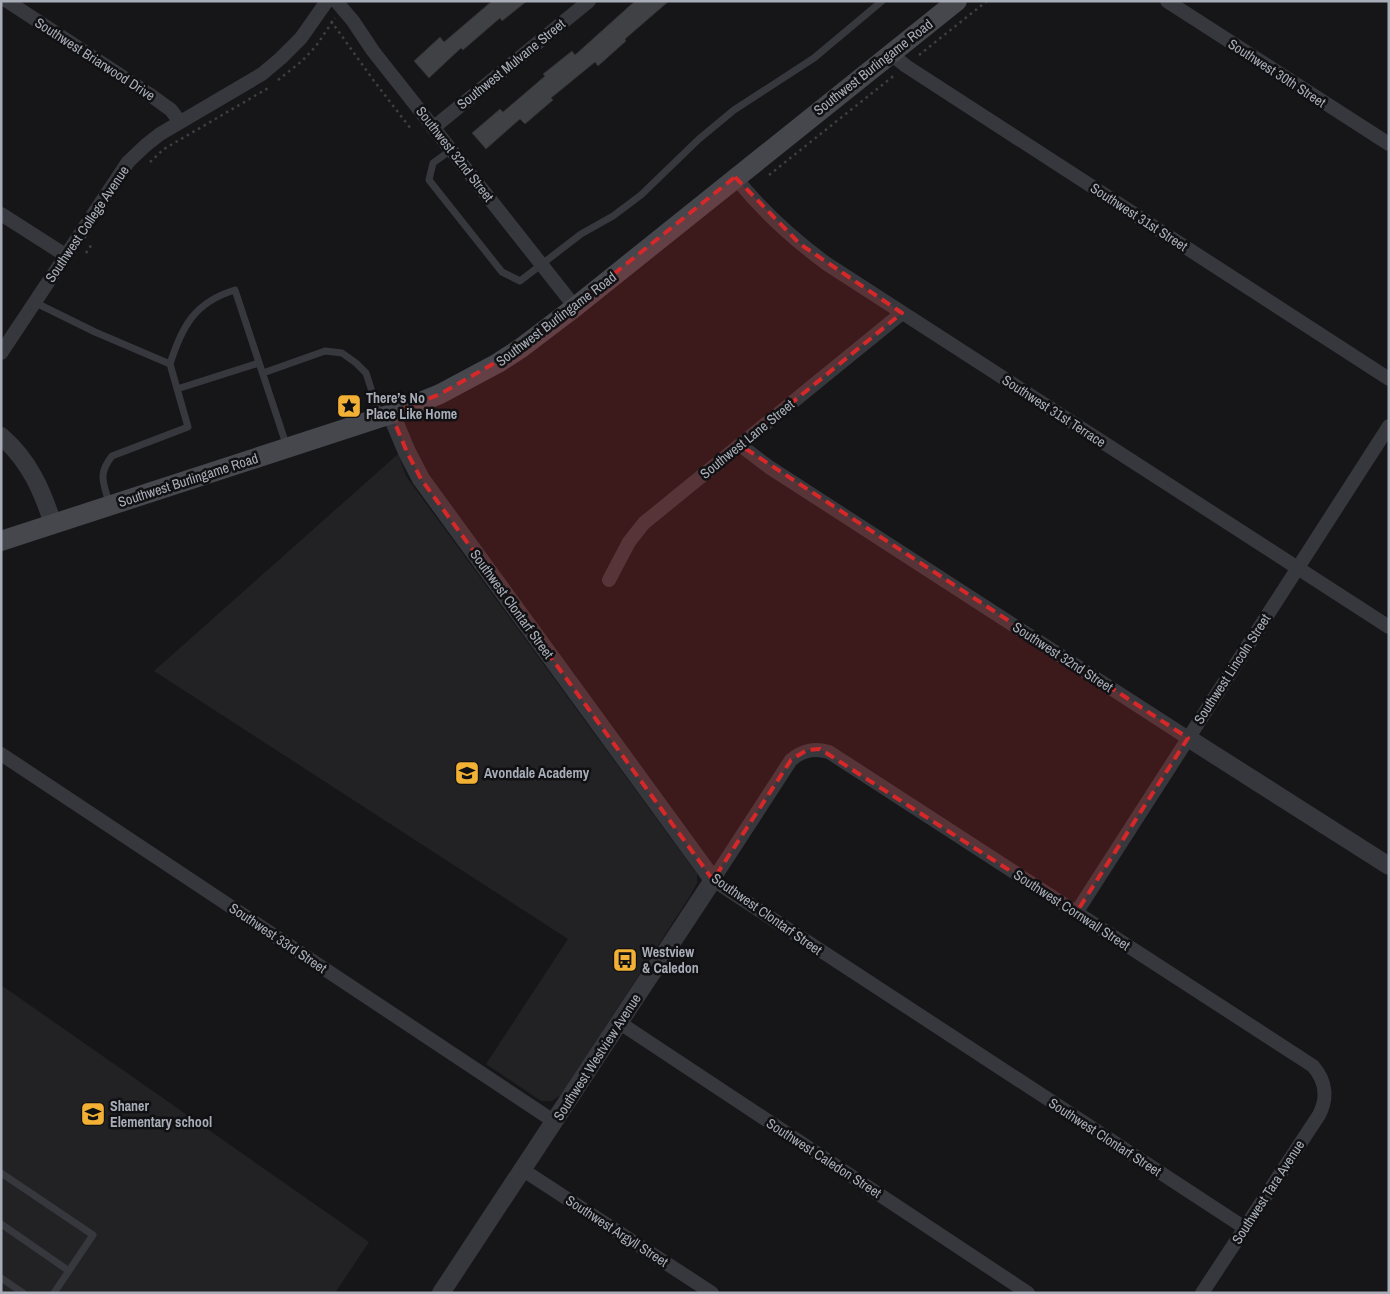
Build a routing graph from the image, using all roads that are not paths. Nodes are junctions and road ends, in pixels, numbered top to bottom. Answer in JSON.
{"nodes":[{"id":1,"x":7,"y":1,"type":"edge"},
{"id":2,"x":589,"y":1,"type":"edge"},
{"id":3,"x":882,"y":1,"type":"edge"},
{"id":4,"x":957,"y":1,"type":"edge"},
{"id":5,"x":1166,"y":1,"type":"edge"},
{"id":6,"x":339,"y":5,"type":"edge"},
{"id":7,"x":324,"y":6,"type":"edge"},
{"id":8,"x":891,"y":54,"type":"junction"},
{"id":9,"x":180,"y":122,"type":"junction"},
{"id":10,"x":433,"y":128,"type":"junction"},
{"id":11,"x":1389,"y":144,"type":"edge"},
{"id":12,"x":451,"y":150,"type":"junction"},
{"id":13,"x":735,"y":177,"type":"junction"},
{"id":14,"x":1,"y":214,"type":"edge"},
{"id":15,"x":65,"y":255,"type":"junction"},
{"id":16,"x":542,"y":264,"type":"junction"},
{"id":17,"x":34,"y":302,"type":"junction"},
{"id":18,"x":575,"y":307,"type":"junction"},
{"id":19,"x":902,"y":313,"type":"junction"},
{"id":20,"x":1,"y":353,"type":"edge"},
{"id":21,"x":260,"y":363,"type":"junction"},
{"id":22,"x":170,"y":364,"type":"junction"},
{"id":23,"x":263,"y":372,"type":"junction"},
{"id":24,"x":1389,"y":379,"type":"edge"},
{"id":25,"x":177,"y":389,"type":"junction"},
{"id":26,"x":386,"y":415,"type":"junction"},
{"id":27,"x":1389,"y":426,"type":"edge"},
{"id":28,"x":1,"y":436,"type":"edge"},
{"id":29,"x":740,"y":444,"type":"junction"},
{"id":30,"x":287,"y":448,"type":"junction"},
{"id":31,"x":110,"y":505,"type":"junction"},
{"id":32,"x":53,"y":524,"type":"junction"},
{"id":33,"x":1,"y":541,"type":"edge"},
{"id":34,"x":1298,"y":568,"type":"junction"},
{"id":35,"x":609,"y":580,"type":"dead end"},
{"id":36,"x":1389,"y":627,"type":"edge"},
{"id":37,"x":1188,"y":738,"type":"junction"},
{"id":38,"x":806,"y":750,"type":"joint"},
{"id":39,"x":1,"y":754,"type":"edge"},
{"id":40,"x":1389,"y":866,"type":"edge"},
{"id":41,"x":713,"y":880,"type":"junction"},
{"id":42,"x":1076,"y":913,"type":"junction"},
{"id":43,"x":620,"y":1023,"type":"junction"},
{"id":44,"x":1325,"y":1089,"type":"joint"},
{"id":45,"x":555,"y":1122,"type":"junction"},
{"id":46,"x":523,"y":1170,"type":"junction"},
{"id":47,"x":1,"y":1173,"type":"edge"},
{"id":48,"x":1,"y":1224,"type":"edge"},
{"id":49,"x":1244,"y":1228,"type":"junction"},
{"id":50,"x":69,"y":1271,"type":"junction"},
{"id":51,"x":1,"y":1278,"type":"edge"},
{"id":52,"x":23,"y":1293,"type":"edge"},
{"id":53,"x":54,"y":1293,"type":"edge"},
{"id":54,"x":441,"y":1293,"type":"edge"},
{"id":55,"x":712,"y":1293,"type":"edge"},
{"id":56,"x":1028,"y":1293,"type":"edge"},
{"id":57,"x":1202,"y":1293,"type":"edge"}],
"edges":[{"from":1,"to":9,"type":"street","name":"Southwest Briarwood Drive"},
{"from":2,"to":10,"type":"street","name":"Southwest Mulvane Street"},
{"from":3,"to":16,"type":"lane"},
{"from":4,"to":8,"type":"main road","name":"Southwest Burlingame Road"},
{"from":5,"to":11,"type":"street","name":"Southwest 30th Street"},
{"from":6,"to":10,"type":"street","name":"Southwest 32nd Street"},
{"from":7,"to":9,"type":"street","name":"Southwest College Avenue"},
{"from":8,"to":13,"type":"main road","name":"Southwest Burlingame Road"},
{"from":8,"to":24,"type":"street","name":"Southwest 31st Street"},
{"from":9,"to":15,"type":"street","name":"Southwest College Avenue"},
{"from":10,"to":12,"type":"street","name":"Southwest 32nd Street"},
{"from":12,"to":16,"type":"street","name":"Southwest 32nd Street"},
{"from":12,"to":16,"type":"lane"},
{"from":13,"to":18,"type":"main road","name":"Southwest Burlingame Road"},
{"from":13,"to":19,"type":"street","name":"Southwest 31st Terrace"},
{"from":14,"to":15,"type":"street"},
{"from":15,"to":17,"type":"street","name":"Southwest College Avenue"},
{"from":16,"to":18,"type":"street","name":"Southwest 32nd Street"},
{"from":17,"to":20,"type":"street","name":"Southwest College Avenue"},
{"from":17,"to":22,"type":"lane"},
{"from":18,"to":26,"type":"main road","name":"Southwest Burlingame Road"},
{"from":19,"to":29,"type":"street","name":"Southwest Lane Street"},
{"from":19,"to":34,"type":"street","name":"Southwest 31st Terrace"},
{"from":21,"to":22,"type":"lane"},
{"from":21,"to":23,"type":"lane"},
{"from":21,"to":25,"type":"lane"},
{"from":22,"to":25,"type":"lane"},
{"from":23,"to":26,"type":"lane"},
{"from":23,"to":30,"type":"lane"},
{"from":25,"to":31,"type":"lane"},
{"from":26,"to":30,"type":"main road","name":"Southwest Burlingame Road"},
{"from":26,"to":41,"type":"street","name":"Southwest Clontarf Street"},
{"from":27,"to":34,"type":"street","name":"Southwest Lincoln Street"},
{"from":28,"to":32,"type":"street"},
{"from":29,"to":35,"type":"street","name":"Southwest Lane Street"},
{"from":29,"to":37,"type":"street","name":"Southwest 32nd Street"},
{"from":30,"to":31,"type":"main road","name":"Southwest Burlingame Road"},
{"from":31,"to":32,"type":"main road","name":"Southwest Burlingame Road"},
{"from":32,"to":33,"type":"main road","name":"Southwest Burlingame Road"},
{"from":34,"to":36,"type":"street","name":"Southwest 31st Terrace"},
{"from":34,"to":37,"type":"street","name":"Southwest Lincoln Street"},
{"from":37,"to":40,"type":"street","name":"Southwest 32nd Street"},
{"from":37,"to":42,"type":"street","name":"Southwest Lincoln Street"},
{"from":38,"to":41,"type":"street","name":"Southwest Westview Avenue"},
{"from":38,"to":42,"type":"street","name":"Southwest Cornwall Street"},
{"from":39,"to":45,"type":"street","name":"Southwest 33rd Street"},
{"from":41,"to":43,"type":"street","name":"Southwest Westview Avenue"},
{"from":41,"to":49,"type":"street","name":"Southwest Clontarf Street"},
{"from":42,"to":44,"type":"street","name":"Southwest Cornwall Street"},
{"from":43,"to":45,"type":"street","name":"Southwest Westview Avenue"},
{"from":43,"to":56,"type":"street","name":"Southwest Caledon Street"},
{"from":44,"to":49,"type":"street","name":"Southwest Tara Avenue"},
{"from":45,"to":46,"type":"street","name":"Southwest Westview Avenue"},
{"from":46,"to":54,"type":"street","name":"Southwest Westview Avenue"},
{"from":46,"to":55,"type":"street","name":"Southwest Argyll Street"},
{"from":47,"to":50,"type":"lane"},
{"from":48,"to":50,"type":"lane"},
{"from":49,"to":57,"type":"street","name":"Southwest Tara Avenue"},
{"from":50,"to":53,"type":"lane"},
{"from":51,"to":52,"type":"lane"}]}
